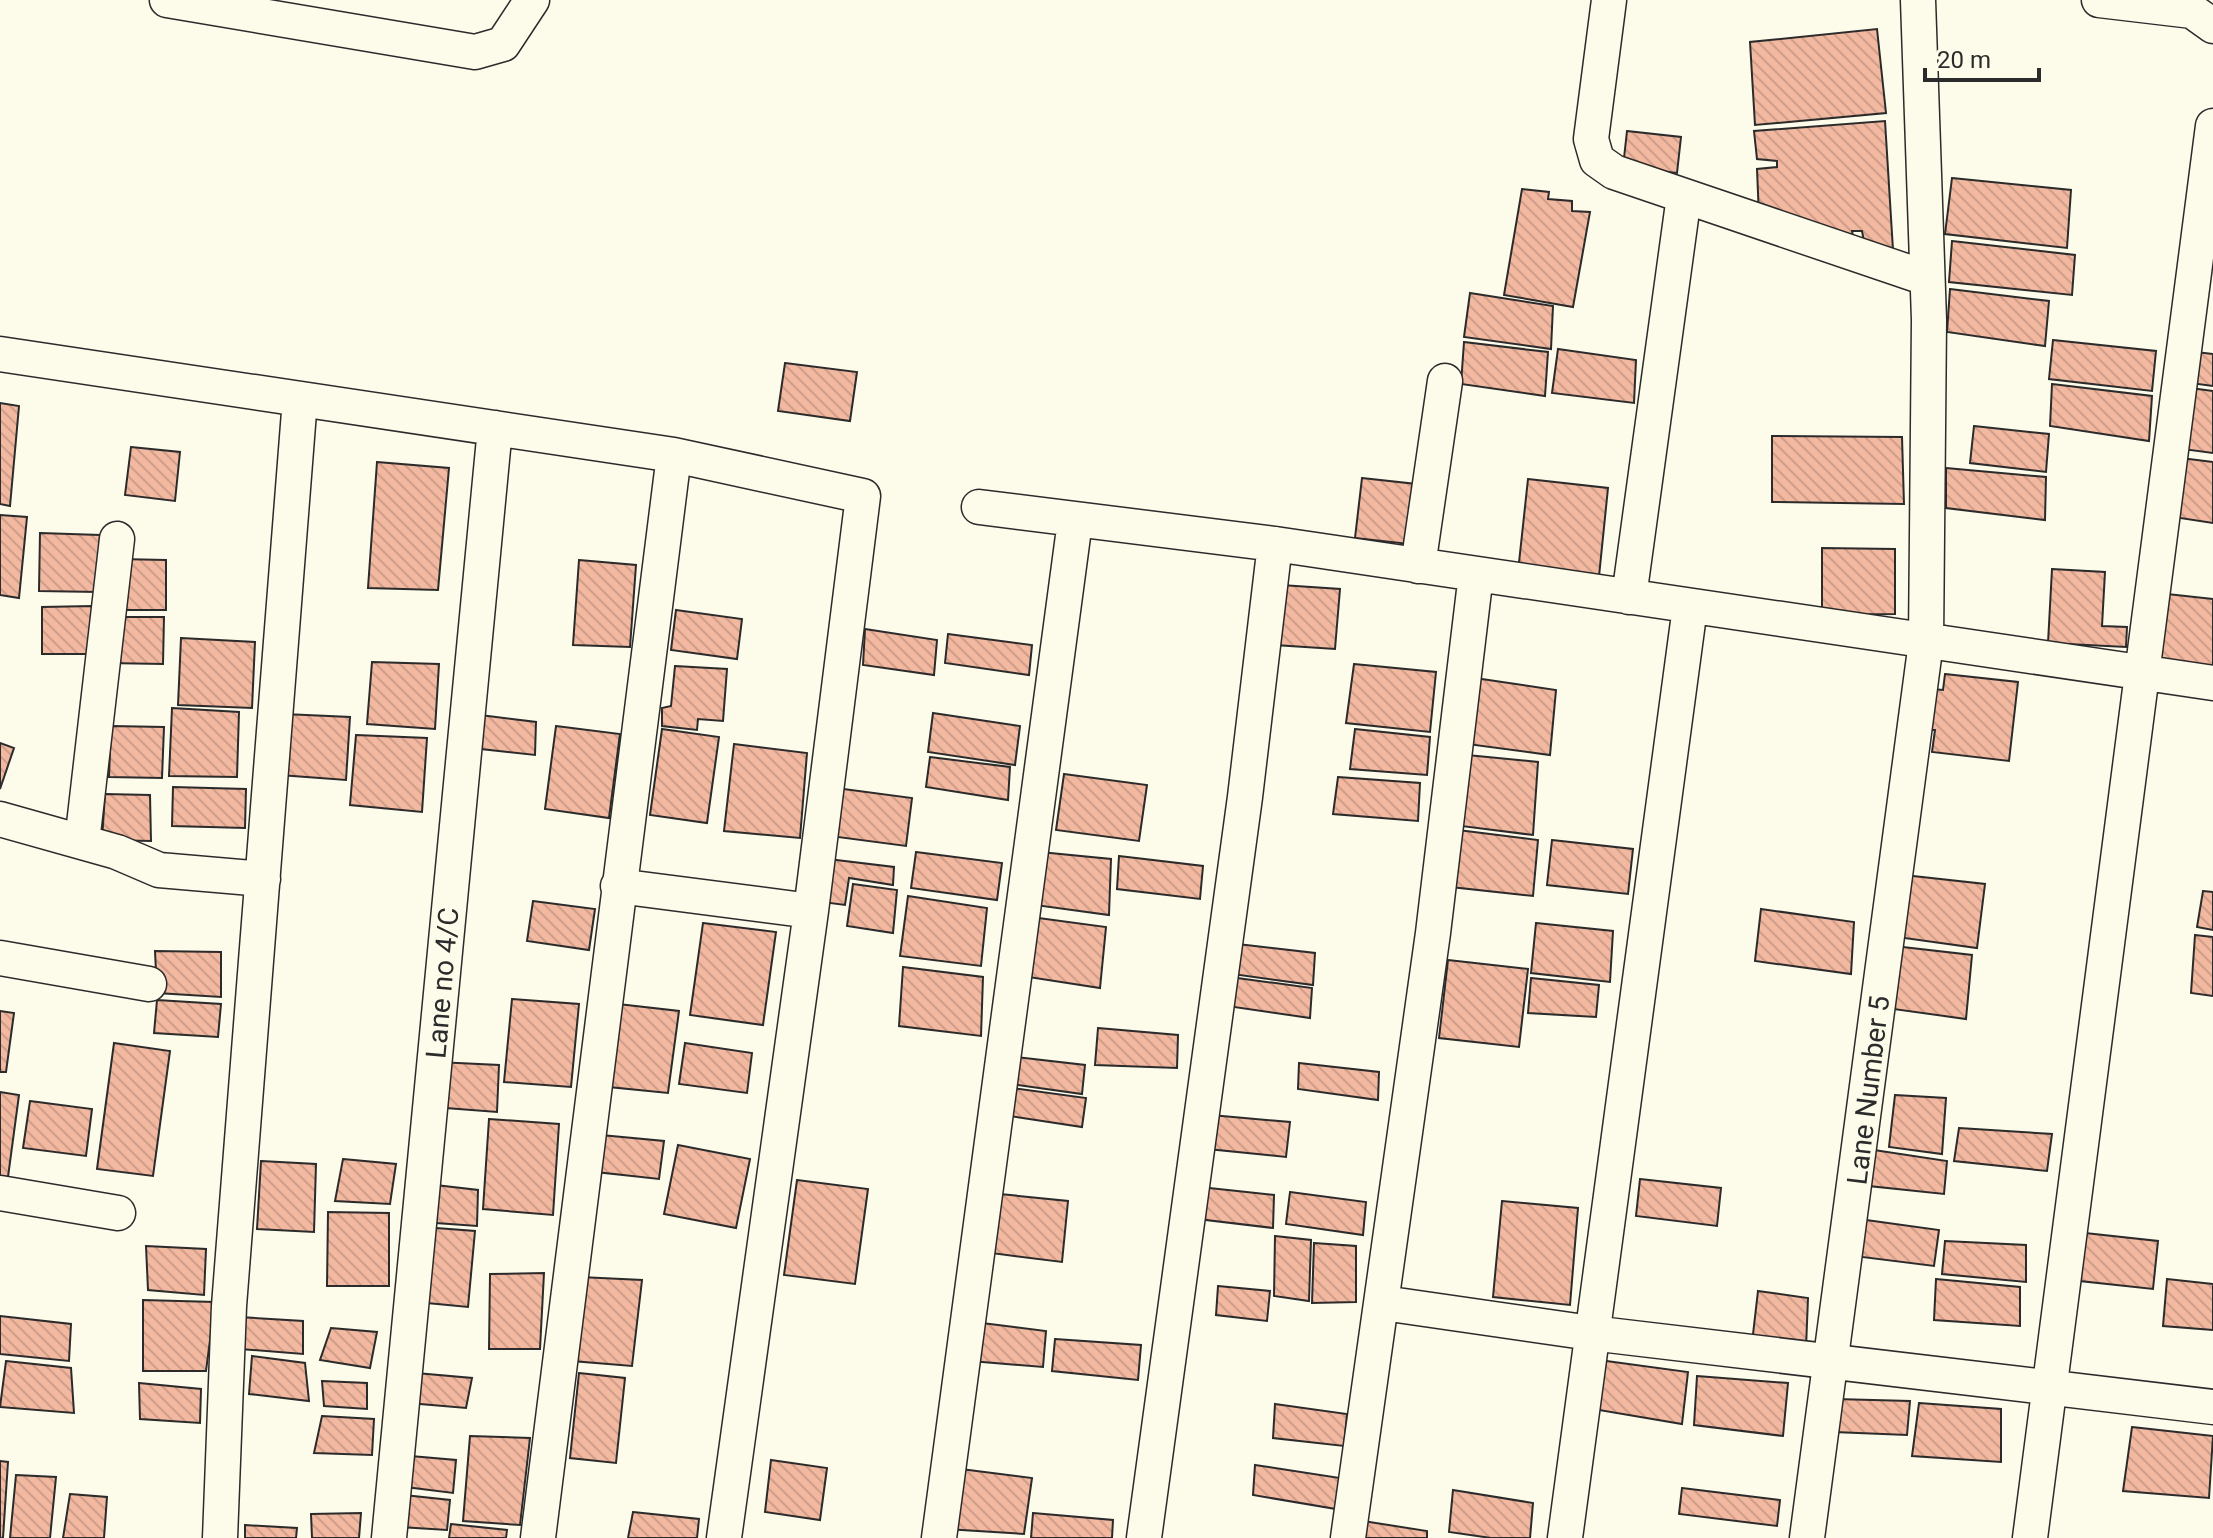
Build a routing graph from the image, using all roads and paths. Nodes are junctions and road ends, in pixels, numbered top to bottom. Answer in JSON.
{"nodes":[{"id":1,"x":167,"y":0,"type":"edge"},
{"id":2,"x":532,"y":0,"type":"edge"},
{"id":3,"x":1609,"y":0,"type":"edge"},
{"id":4,"x":1918,"y":0,"type":"edge"},
{"id":5,"x":2099,"y":0,"type":"edge"},
{"id":6,"x":2213,"y":26,"type":"edge"},
{"id":7,"x":2213,"y":126,"type":"edge"},
{"id":8,"x":1684,"y":196,"type":"junction"},
{"id":9,"x":1926,"y":278,"type":"junction"},
{"id":10,"x":2200,"y":331,"type":"edge"},
{"id":11,"x":0,"y":354,"type":"edge"},
{"id":12,"x":1445,"y":381,"type":"dead end"},
{"id":13,"x":300,"y":399,"type":"junction"},
{"id":14,"x":495,"y":428,"type":"junction"},
{"id":15,"x":674,"y":455,"type":"junction"},
{"id":16,"x":979,"y":507,"type":"dead end"},
{"id":17,"x":1075,"y":521,"type":"junction"},
{"id":18,"x":117,"y":539,"type":"dead end"},
{"id":19,"x":1275,"y":544,"type":"junction"},
{"id":20,"x":1418,"y":566,"type":"junction"},
{"id":21,"x":1476,"y":574,"type":"junction"},
{"id":22,"x":1629,"y":597,"type":"junction"},
{"id":23,"x":1690,"y":607,"type":"junction"},
{"id":24,"x":1926,"y":642,"type":"junction"},
{"id":25,"x":2140,"y":673,"type":"junction"},
{"id":26,"x":2213,"y":683,"type":"edge"},
{"id":27,"x":0,"y":819,"type":"edge"},
{"id":28,"x":82,"y":842,"type":"junction"},
{"id":29,"x":263,"y":879,"type":"junction"},
{"id":30,"x":618,"y":886,"type":"junction"},
{"id":31,"x":811,"y":911,"type":"junction"},
{"id":32,"x":0,"y":958,"type":"edge"},
{"id":33,"x":149,"y":984,"type":"dead end"},
{"id":34,"x":0,"y":1193,"type":"edge"},
{"id":35,"x":118,"y":1213,"type":"dead end"},
{"id":36,"x":1383,"y":1303,"type":"junction"},
{"id":37,"x":1591,"y":1333,"type":"junction"},
{"id":38,"x":1832,"y":1361,"type":"junction"},
{"id":39,"x":2049,"y":1387,"type":"junction"},
{"id":40,"x":2213,"y":1407,"type":"edge"},
{"id":41,"x":220,"y":1538,"type":"edge"},
{"id":42,"x":389,"y":1538,"type":"edge"},
{"id":43,"x":538,"y":1538,"type":"edge"},
{"id":44,"x":724,"y":1538,"type":"edge"},
{"id":45,"x":939,"y":1538,"type":"edge"},
{"id":46,"x":1144,"y":1538,"type":"edge"},
{"id":47,"x":1348,"y":1538,"type":"edge"},
{"id":48,"x":1565,"y":1538,"type":"edge"},
{"id":49,"x":1807,"y":1538,"type":"edge"},
{"id":50,"x":2030,"y":1538,"type":"edge"}],
"edges":[{"from":1,"to":2,"type":"street"},
{"from":3,"to":8,"type":"street"},
{"from":4,"to":9,"type":"street","name":"Lane Number 5"},
{"from":5,"to":6,"type":"street"},
{"from":7,"to":10,"type":"street"},
{"from":8,"to":9,"type":"street"},
{"from":8,"to":22,"type":"street"},
{"from":9,"to":24,"type":"street","name":"Lane Number 5"},
{"from":10,"to":25,"type":"street"},
{"from":11,"to":13,"type":"street"},
{"from":12,"to":20,"type":"street"},
{"from":13,"to":14,"type":"street"},
{"from":13,"to":29,"type":"street"},
{"from":14,"to":15,"type":"street"},
{"from":14,"to":42,"type":"street","name":"Lane no 4/C"},
{"from":15,"to":30,"type":"street"},
{"from":15,"to":31,"type":"street"},
{"from":16,"to":17,"type":"street"},
{"from":17,"to":19,"type":"street"},
{"from":17,"to":45,"type":"street"},
{"from":18,"to":28,"type":"street"},
{"from":19,"to":20,"type":"street"},
{"from":19,"to":46,"type":"street"},
{"from":20,"to":21,"type":"street"},
{"from":21,"to":22,"type":"street"},
{"from":21,"to":36,"type":"street"},
{"from":22,"to":23,"type":"street"},
{"from":23,"to":24,"type":"street"},
{"from":23,"to":37,"type":"street"},
{"from":24,"to":25,"type":"street"},
{"from":24,"to":38,"type":"street","name":"Lane Number 5"},
{"from":25,"to":26,"type":"street"},
{"from":25,"to":39,"type":"street"},
{"from":27,"to":28,"type":"street"},
{"from":28,"to":29,"type":"street"},
{"from":29,"to":41,"type":"street"},
{"from":30,"to":31,"type":"street"},
{"from":30,"to":43,"type":"street"},
{"from":31,"to":44,"type":"street"},
{"from":32,"to":33,"type":"street"},
{"from":34,"to":35,"type":"street"},
{"from":36,"to":37,"type":"street"},
{"from":36,"to":47,"type":"street"},
{"from":37,"to":38,"type":"street"},
{"from":37,"to":48,"type":"street"},
{"from":38,"to":39,"type":"street"},
{"from":38,"to":49,"type":"street","name":"Lane Number 5"},
{"from":39,"to":40,"type":"street"},
{"from":39,"to":50,"type":"street"}]}
